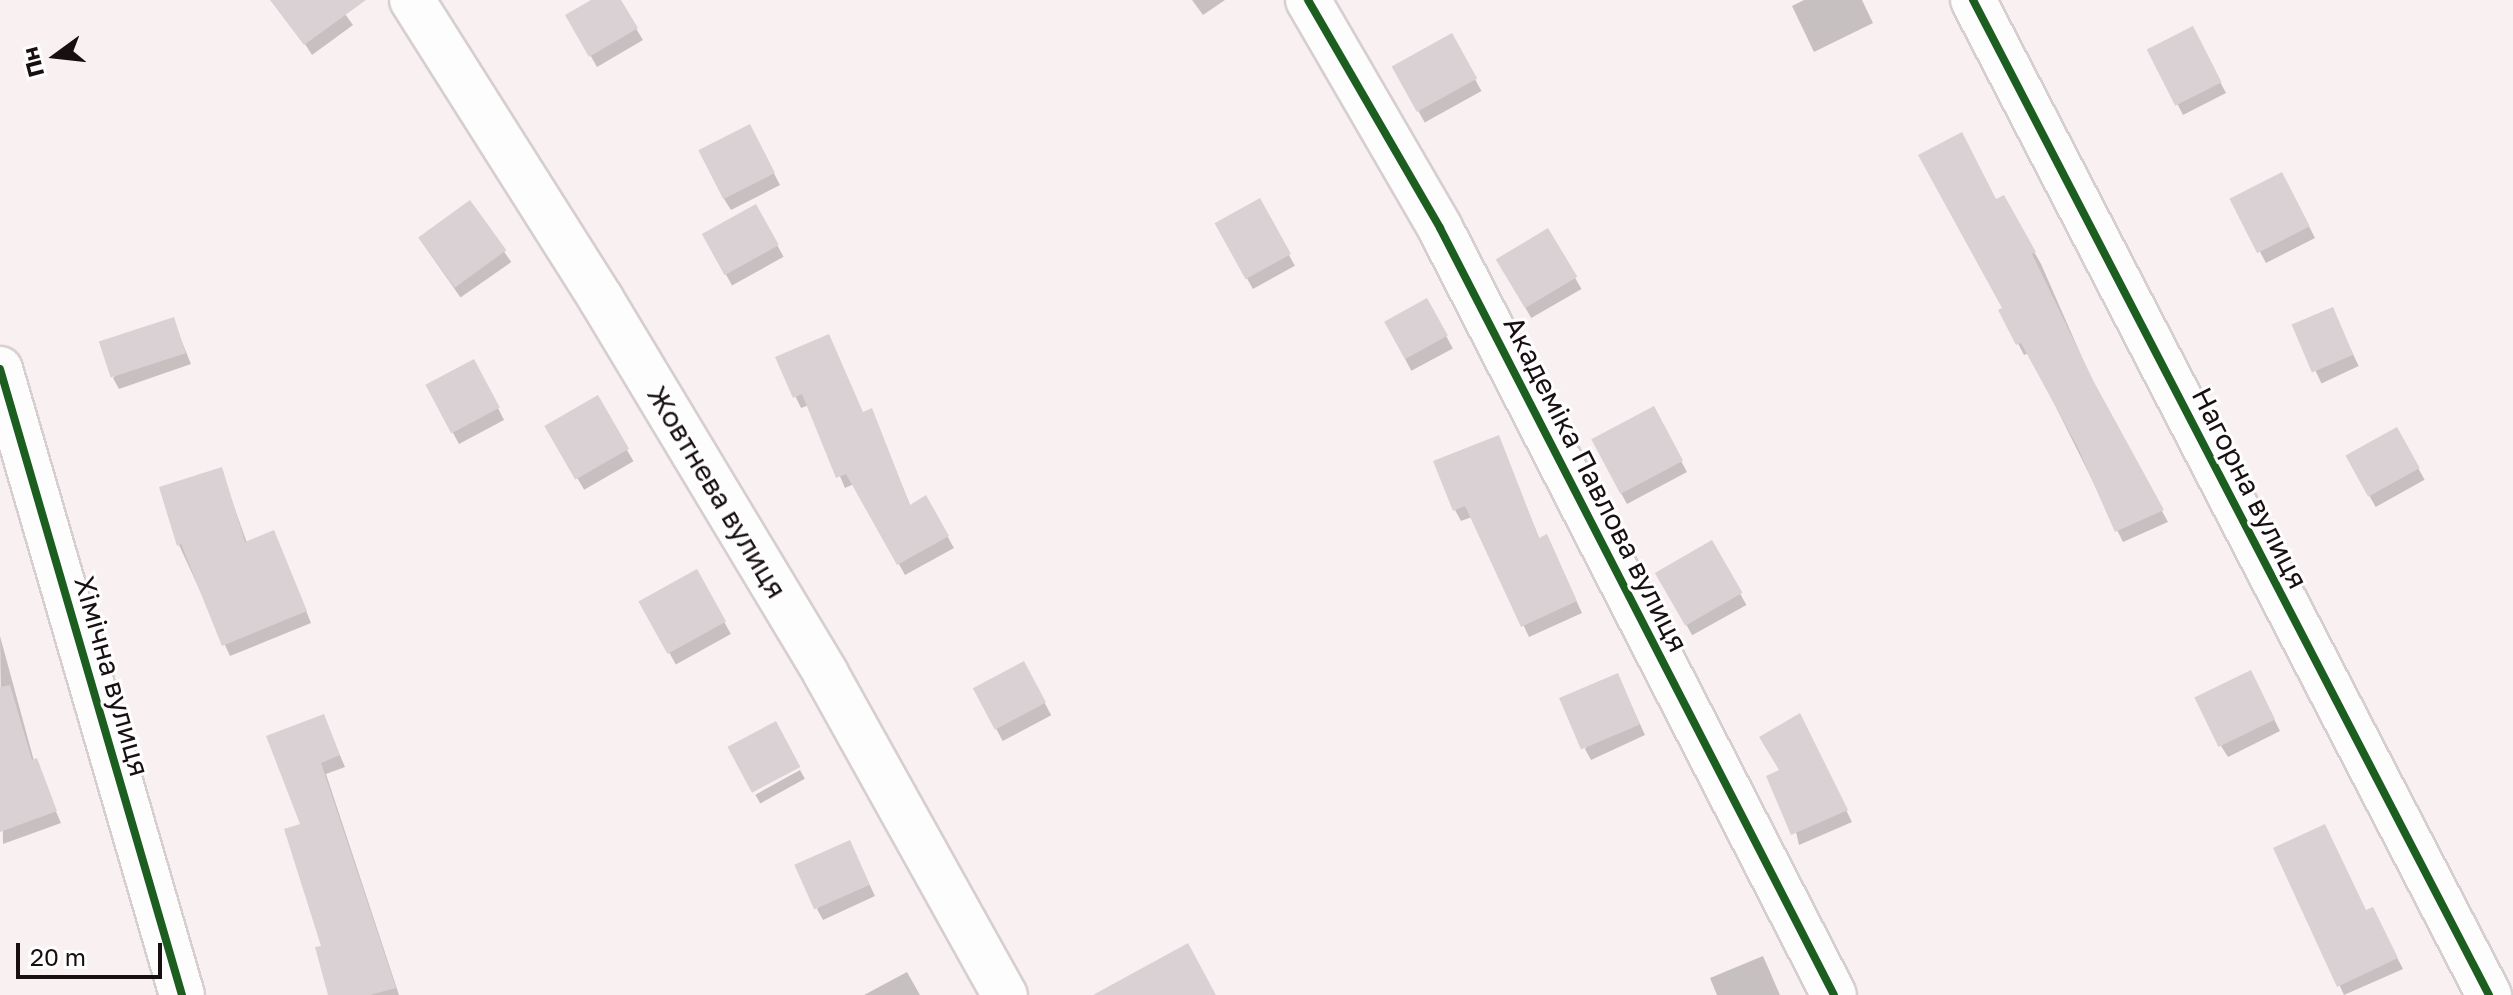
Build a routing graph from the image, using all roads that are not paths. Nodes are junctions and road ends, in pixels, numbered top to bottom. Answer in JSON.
{"nodes":[{"id":1,"x":412,"y":0,"type":"edge"},
{"id":2,"x":1308,"y":0,"type":"edge"},
{"id":3,"x":1973,"y":0,"type":"edge"},
{"id":4,"x":0,"y":369,"type":"edge"},
{"id":5,"x":182,"y":995,"type":"edge"},
{"id":6,"x":1005,"y":995,"type":"edge"},
{"id":7,"x":1834,"y":995,"type":"edge"},
{"id":8,"x":2489,"y":995,"type":"edge"}],
"edges":[{"from":1,"to":6,"type":"street","name":"Жовтнева вулиця"},
{"from":2,"to":7,"type":"street","name":"Академіка Павлова вулиця"},
{"from":3,"to":8,"type":"street","name":"Нагорна вулиця"},
{"from":4,"to":5,"type":"street","name":"Хімічна вулиця"}]}
